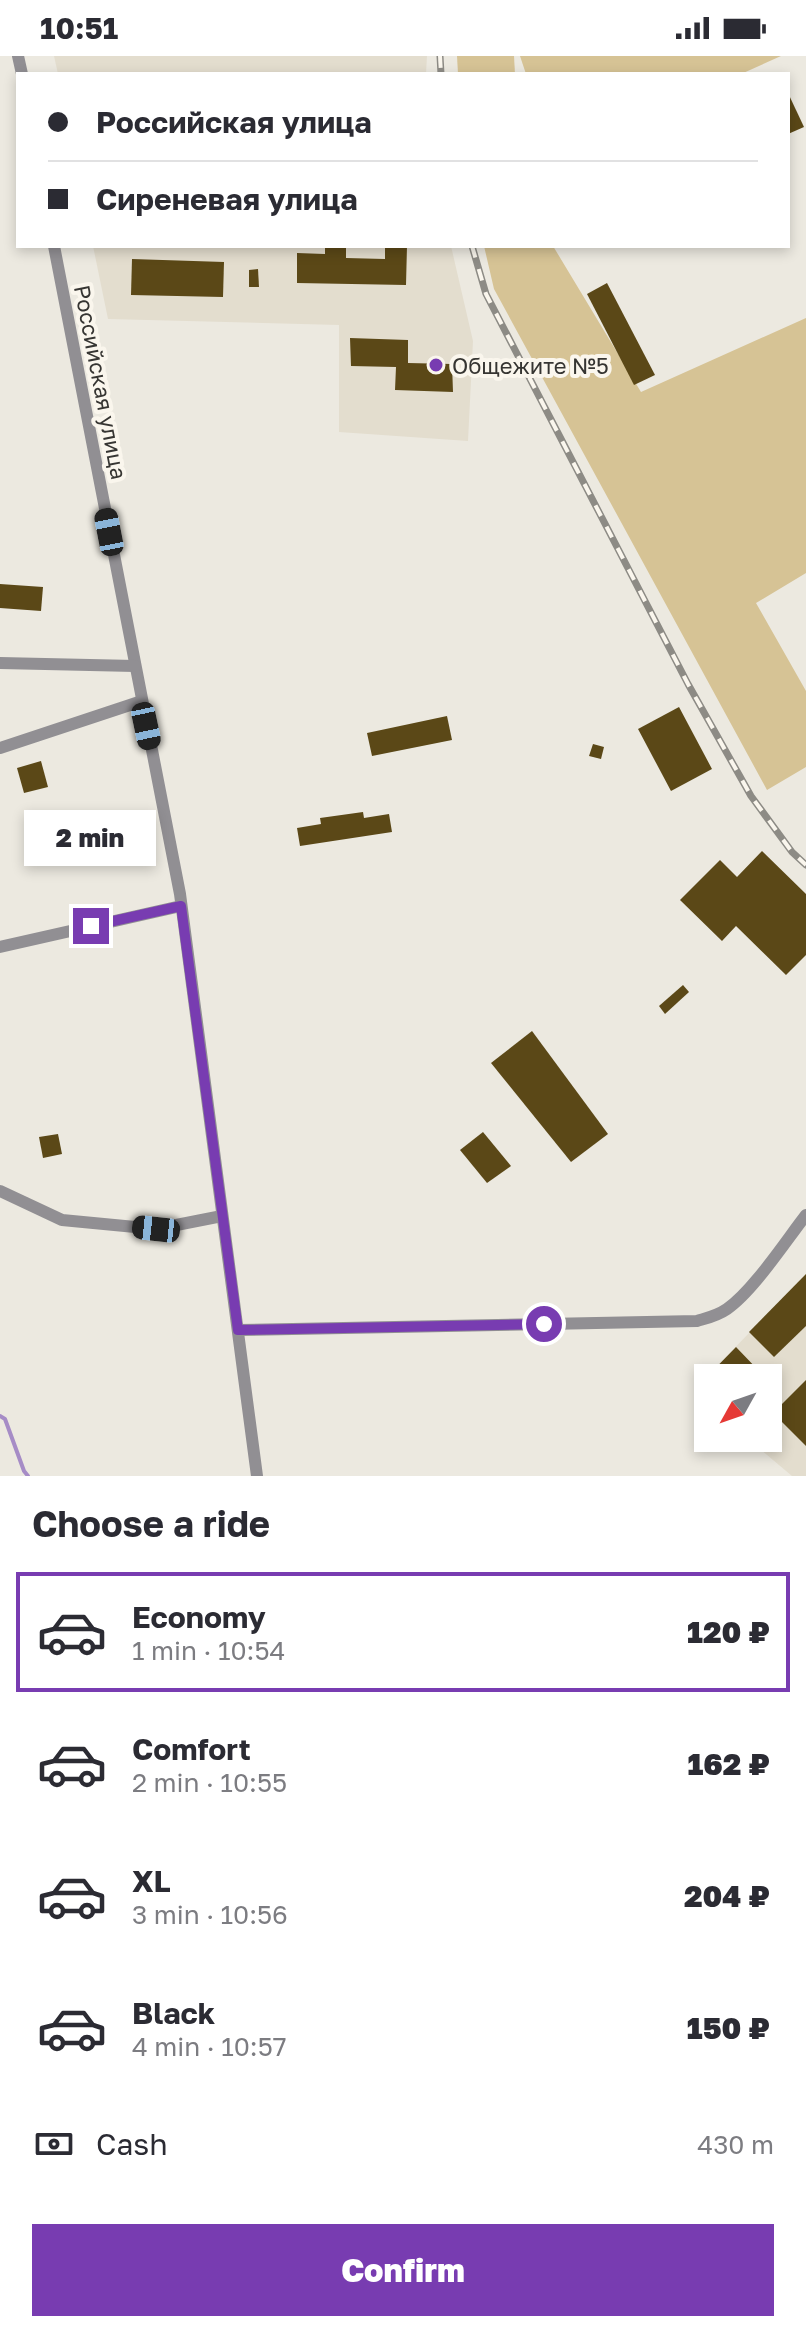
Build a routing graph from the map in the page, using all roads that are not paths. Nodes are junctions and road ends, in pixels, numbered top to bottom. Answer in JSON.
{"nodes":[{"id":1,"x":54,"y":248,"type":"edge"},
{"id":2,"x":0,"y":663,"type":"edge"},
{"id":3,"x":135,"y":666,"type":"junction"},
{"id":4,"x":142,"y":701,"type":"junction"},
{"id":5,"x":0,"y":748,"type":"edge"},
{"id":6,"x":181,"y":906,"type":"junction"},
{"id":7,"x":0,"y":947,"type":"edge"},
{"id":8,"x":0,"y":1191,"type":"edge"},
{"id":9,"x":806,"y":1215,"type":"edge"},
{"id":10,"x":222,"y":1216,"type":"junction"},
{"id":11,"x":238,"y":1330,"type":"junction"},
{"id":12,"x":257,"y":1476,"type":"edge"}],
"edges":[{"from":1,"to":3,"type":"street","name":"Российская улица"},
{"from":2,"to":3,"type":"street"},
{"from":3,"to":4,"type":"street","name":"Российская улица"},
{"from":4,"to":5,"type":"street"},
{"from":4,"to":6,"type":"street","name":"Российская улица"},
{"from":6,"to":7,"type":"street"},
{"from":6,"to":10,"type":"street","name":"Российская улица"},
{"from":8,"to":10,"type":"street"},
{"from":9,"to":11,"type":"street"},
{"from":10,"to":11,"type":"street","name":"Российская улица"},
{"from":11,"to":12,"type":"street","name":"Российская улица"}]}
